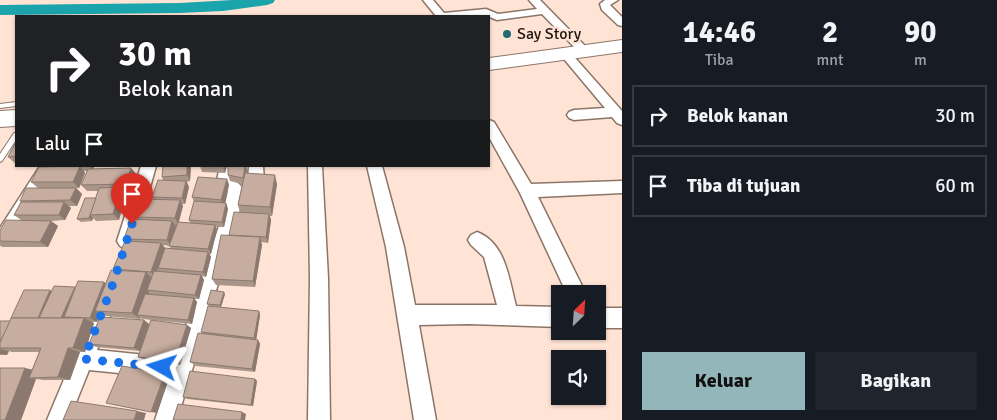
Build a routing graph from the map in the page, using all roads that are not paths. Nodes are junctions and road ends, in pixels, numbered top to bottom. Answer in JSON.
{"nodes":[{"id":1,"x":428,"y":0,"type":"edge"},
{"id":2,"x":534,"y":0,"type":"edge"},
{"id":3,"x":613,"y":0,"type":"edge"},
{"id":4,"x":545,"y":11,"type":"junction"},
{"id":5,"x":440,"y":15,"type":"edge"},
{"id":6,"x":452,"y":15,"type":"edge"},
{"id":7,"x":622,"y":23,"type":"edge"},
{"id":8,"x":622,"y":46,"type":"edge"},
{"id":9,"x":584,"y":51,"type":"junction"},
{"id":10,"x":565,"y":54,"type":"junction"},
{"id":11,"x":490,"y":64,"type":"edge"},
{"id":12,"x":15,"y":104,"type":"edge"},
{"id":13,"x":0,"y":106,"type":"edge"},
{"id":14,"x":574,"y":115,"type":"dead end"},
{"id":15,"x":619,"y":116,"type":"edge"},
{"id":16,"x":15,"y":118,"type":"edge"},
{"id":17,"x":0,"y":119,"type":"edge"},
{"id":18,"x":490,"y":129,"type":"edge"},
{"id":19,"x":15,"y":136,"type":"edge"},
{"id":20,"x":0,"y":159,"type":"edge"},
{"id":21,"x":47,"y":167,"type":"edge"},
{"id":22,"x":149,"y":167,"type":"edge"},
{"id":23,"x":228,"y":167,"type":"edge"},
{"id":24,"x":315,"y":167,"type":"edge"},
{"id":25,"x":374,"y":167,"type":"edge"},
{"id":26,"x":622,"y":187,"type":"edge"},
{"id":27,"x":527,"y":191,"type":"junction"},
{"id":28,"x":477,"y":240,"type":"dead end"},
{"id":29,"x":0,"y":242,"type":"edge"},
{"id":30,"x":120,"y":262,"type":"edge"},
{"id":31,"x":114,"y":281,"type":"edge"},
{"id":32,"x":573,"y":285,"type":"edge"},
{"id":33,"x":407,"y":314,"type":"junction"},
{"id":34,"x":509,"y":315,"type":"junction"},
{"id":35,"x":551,"y":317,"type":"edge"},
{"id":36,"x":606,"y":318,"type":"edge"},
{"id":37,"x":622,"y":318,"type":"edge"},
{"id":38,"x":84,"y":359,"type":"junction"},
{"id":39,"x":182,"y":369,"type":"junction"},
{"id":40,"x":58,"y":420,"type":"edge"},
{"id":41,"x":166,"y":420,"type":"edge"},
{"id":42,"x":319,"y":420,"type":"edge"},
{"id":43,"x":425,"y":420,"type":"edge"}],
"edges":[{"from":1,"to":5,"type":"street"},
{"from":2,"to":4,"type":"street"},
{"from":3,"to":7,"type":"street"},
{"from":4,"to":6,"type":"street"},
{"from":4,"to":9,"type":"street"},
{"from":8,"to":9,"type":"highway"},
{"from":9,"to":10,"type":"highway"},
{"from":10,"to":11,"type":"highway"},
{"from":10,"to":15,"type":"street"},
{"from":12,"to":13,"type":"lane"},
{"from":14,"to":15,"type":"street"},
{"from":16,"to":17,"type":"highway"},
{"from":18,"to":27,"type":"street"},
{"from":19,"to":20,"type":"lane"},
{"from":21,"to":29,"type":"street"},
{"from":22,"to":30,"type":"street"},
{"from":23,"to":39,"type":"street"},
{"from":24,"to":42,"type":"street"},
{"from":25,"to":33,"type":"street"},
{"from":26,"to":27,"type":"street"},
{"from":27,"to":32,"type":"street"},
{"from":28,"to":34,"type":"street"},
{"from":31,"to":38,"type":"street"},
{"from":33,"to":34,"type":"street"},
{"from":33,"to":43,"type":"street"},
{"from":34,"to":35,"type":"street"},
{"from":36,"to":37,"type":"street"},
{"from":38,"to":39,"type":"street"},
{"from":38,"to":40,"type":"street"},
{"from":39,"to":41,"type":"street"}]}
